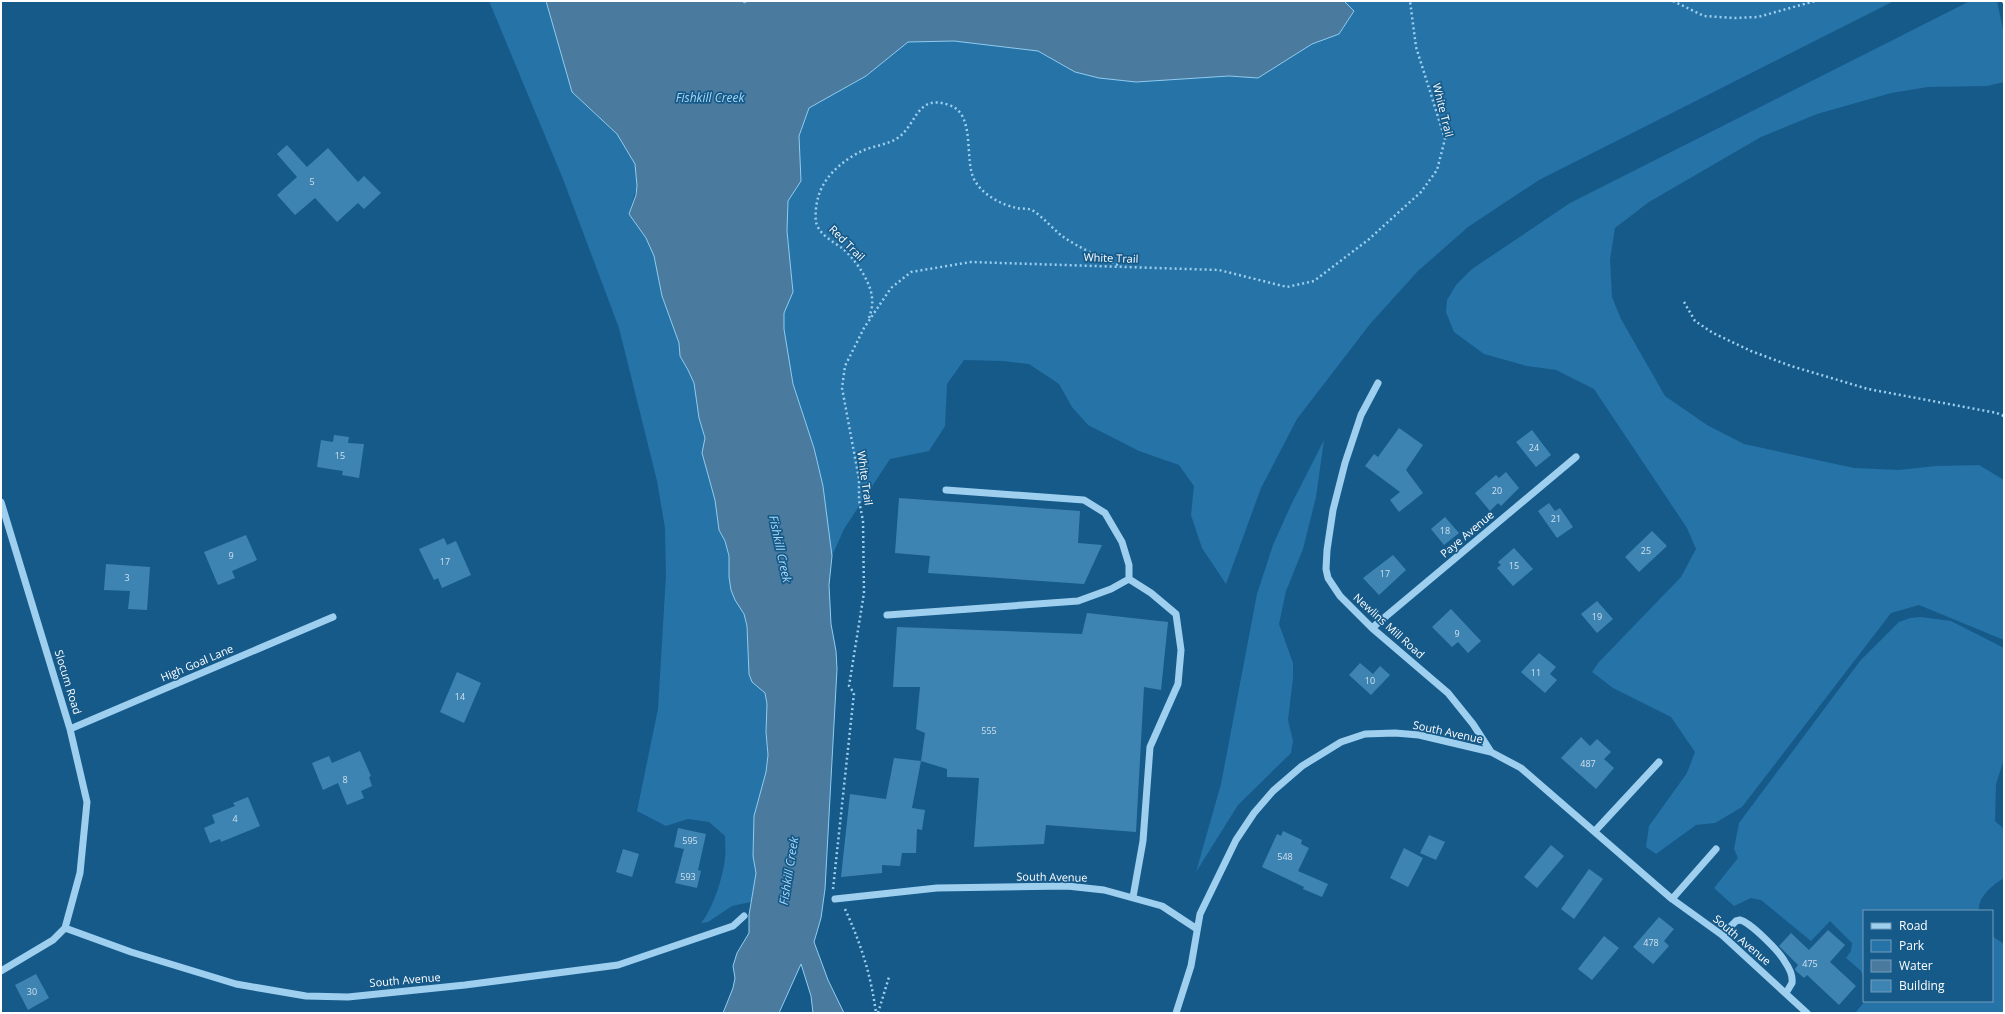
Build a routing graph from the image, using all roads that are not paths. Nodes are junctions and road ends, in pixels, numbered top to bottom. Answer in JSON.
{"nodes":[{"id":1,"x":1378,"y":383,"type":"dead end"},
{"id":2,"x":1576,"y":457,"type":"dead end"},
{"id":3,"x":946,"y":490,"type":"dead end"},
{"id":4,"x":1,"y":502,"type":"edge"},
{"id":5,"x":1129,"y":579,"type":"junction"},
{"id":6,"x":887,"y":615,"type":"dead end"},
{"id":7,"x":333,"y":617,"type":"dead end"},
{"id":8,"x":1372,"y":628,"type":"junction"},
{"id":9,"x":70,"y":729,"type":"junction"},
{"id":10,"x":1491,"y":752,"type":"junction"},
{"id":11,"x":1659,"y":762,"type":"dead end"},
{"id":12,"x":1595,"y":832,"type":"junction"},
{"id":13,"x":1716,"y":849,"type":"dead end"},
{"id":14,"x":1133,"y":897,"type":"junction"},
{"id":15,"x":838,"y":899,"type":"road end"},
{"id":16,"x":1672,"y":900,"type":"junction"},
{"id":17,"x":744,"y":916,"type":"dead end"},
{"id":18,"x":65,"y":928,"type":"junction"},
{"id":19,"x":1197,"y":929,"type":"junction"},
{"id":20,"x":1722,"y":935,"type":"junction"},
{"id":21,"x":1,"y":971,"type":"edge"},
{"id":22,"x":1786,"y":993,"type":"junction"},
{"id":23,"x":1176,"y":1013,"type":"edge"},
{"id":24,"x":1807,"y":1013,"type":"edge"}],
"edges":[{"from":1,"to":8,"type":"street","name":"Newlins Mill Road"},
{"from":2,"to":8,"type":"street","name":"Paye Avenue"},
{"from":3,"to":5,"type":"street"},
{"from":4,"to":9,"type":"street","name":"Slocum Road"},
{"from":5,"to":6,"type":"street"},
{"from":5,"to":14,"type":"street"},
{"from":7,"to":9,"type":"street","name":"High Goal Lane"},
{"from":8,"to":10,"type":"street","name":"Newlins Mill Road"},
{"from":9,"to":18,"type":"street","name":"Slocum Road"},
{"from":10,"to":12,"type":"street","name":"South Avenue"},
{"from":10,"to":19,"type":"street","name":"South Avenue"},
{"from":11,"to":12,"type":"street"},
{"from":12,"to":16,"type":"street","name":"South Avenue"},
{"from":13,"to":16,"type":"street"},
{"from":14,"to":15,"type":"street","name":"South Avenue"},
{"from":14,"to":19,"type":"street","name":"South Avenue"},
{"from":16,"to":20,"type":"street","name":"South Avenue"},
{"from":17,"to":18,"type":"street","name":"South Avenue"},
{"from":18,"to":21,"type":"street"},
{"from":19,"to":23,"type":"street"},
{"from":20,"to":22,"type":"street","name":"South Avenue"},
{"from":20,"to":22,"type":"street"},
{"from":22,"to":24,"type":"street","name":"South Avenue"}]}
